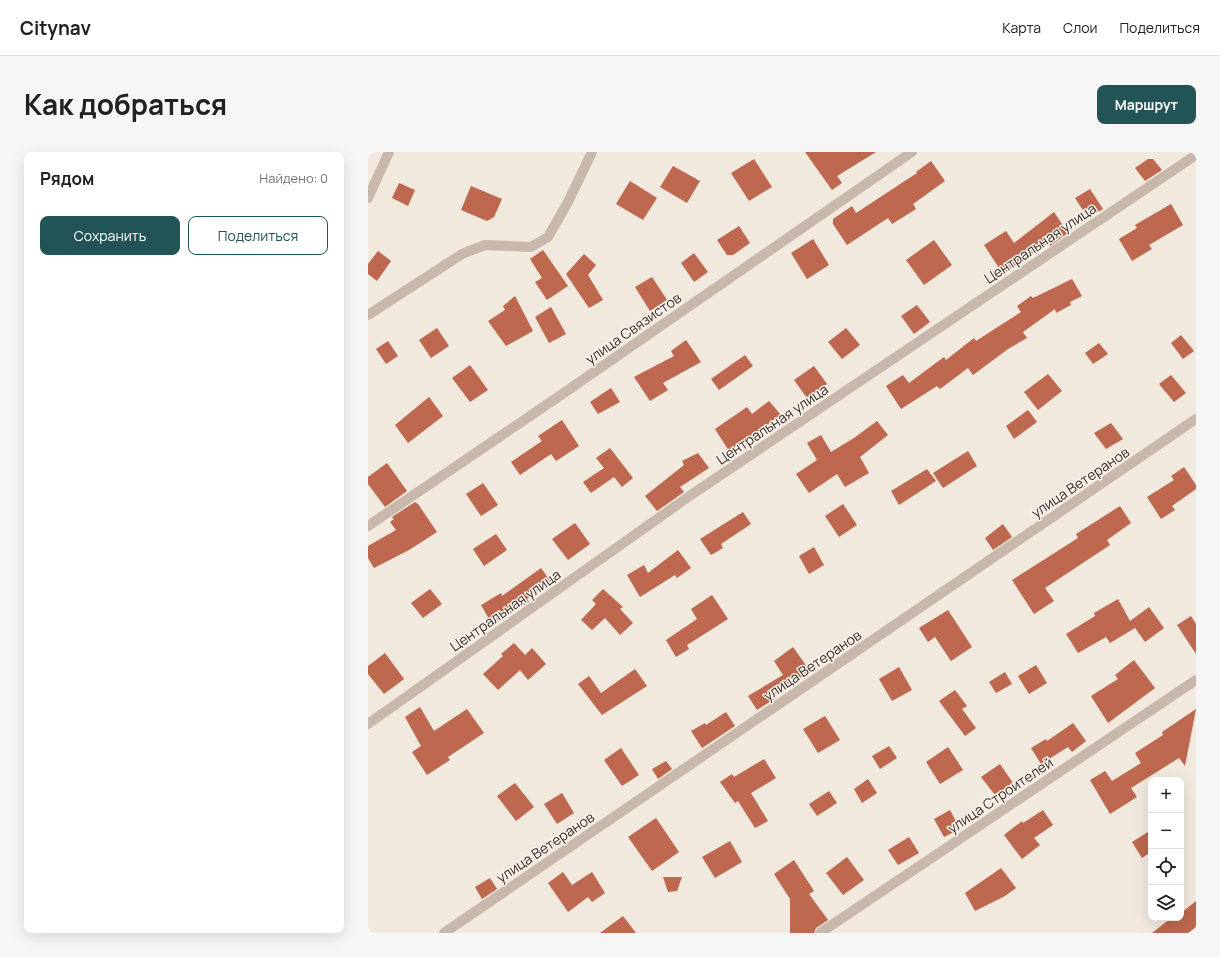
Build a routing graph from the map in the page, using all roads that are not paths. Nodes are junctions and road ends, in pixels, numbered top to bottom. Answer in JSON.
{"nodes":[{"id":1,"x":388,"y":152,"type":"edge"},
{"id":2,"x":592,"y":152,"type":"edge"},
{"id":3,"x":912,"y":152,"type":"edge"},
{"id":4,"x":1196,"y":155,"type":"edge"},
{"id":5,"x":368,"y":198,"type":"edge"},
{"id":6,"x":368,"y":315,"type":"edge"},
{"id":7,"x":1196,"y":419,"type":"edge"},
{"id":8,"x":368,"y":526,"type":"edge"},
{"id":9,"x":1196,"y":680,"type":"edge"},
{"id":10,"x":368,"y":724,"type":"edge"},
{"id":11,"x":444,"y":933,"type":"edge"},
{"id":12,"x":820,"y":933,"type":"edge"}],
"edges":[{"from":1,"to":5,"type":"street"},
{"from":2,"to":6,"type":"street"},
{"from":3,"to":8,"type":"street","name":"улица Связистов"},
{"from":4,"to":10,"type":"street","name":"Центральная улица"},
{"from":7,"to":11,"type":"street","name":"улица Ветеранов"},
{"from":9,"to":12,"type":"street","name":"улица Строителей"}]}
